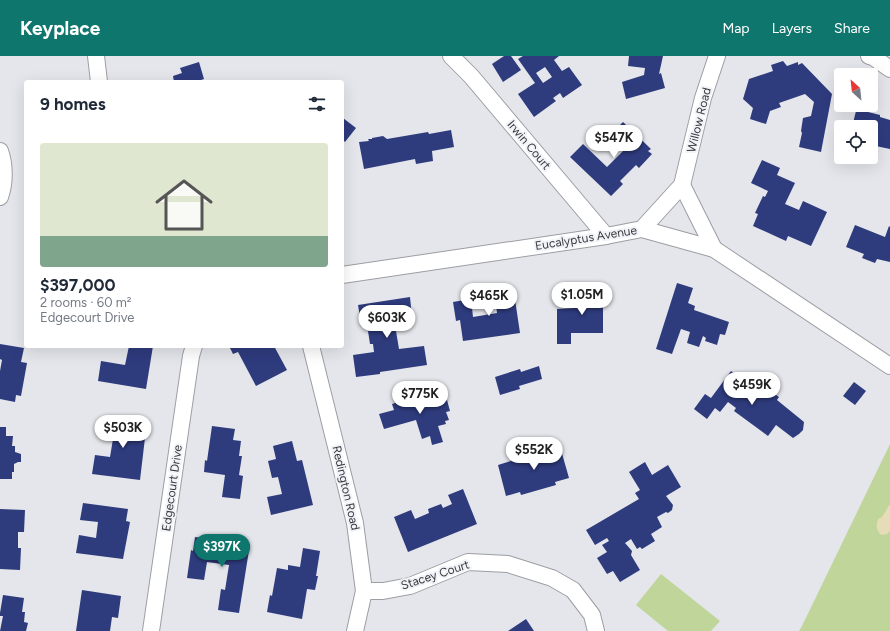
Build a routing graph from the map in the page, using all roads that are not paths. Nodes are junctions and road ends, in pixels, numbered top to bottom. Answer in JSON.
{"nodes":[{"id":1,"x":96,"y":56,"type":"edge"},
{"id":2,"x":451,"y":56,"type":"edge"},
{"id":3,"x":717,"y":56,"type":"edge"},
{"id":4,"x":869,"y":56,"type":"edge"},
{"id":5,"x":890,"y":70,"type":"edge"},
{"id":6,"x":99,"y":80,"type":"edge"},
{"id":7,"x":0,"y":151,"type":"edge"},
{"id":8,"x":682,"y":185,"type":"junction"},
{"id":9,"x":0,"y":197,"type":"edge"},
{"id":10,"x":642,"y":229,"type":"junction"},
{"id":11,"x":606,"y":236,"type":"junction"},
{"id":12,"x":714,"y":248,"type":"junction"},
{"id":13,"x":344,"y":275,"type":"edge"},
{"id":14,"x":193,"y":348,"type":"edge"},
{"id":15,"x":311,"y":348,"type":"edge"},
{"id":16,"x":890,"y":366,"type":"edge"},
{"id":17,"x":364,"y":591,"type":"junction"},
{"id":18,"x":151,"y":631,"type":"edge"},
{"id":19,"x":355,"y":631,"type":"edge"},
{"id":20,"x":596,"y":631,"type":"edge"}],
"edges":[{"from":1,"to":6,"type":"street"},
{"from":2,"to":11,"type":"street","name":"Irwin Court"},
{"from":3,"to":8,"type":"street","name":"Willow Road"},
{"from":4,"to":5,"type":"street"},
{"from":7,"to":9,"type":"street"},
{"from":8,"to":10,"type":"street","name":"Willow Road"},
{"from":8,"to":12,"type":"street"},
{"from":10,"to":11,"type":"street","name":"Eucalyptus Avenue"},
{"from":10,"to":12,"type":"street","name":"Eucalyptus Avenue"},
{"from":11,"to":13,"type":"street","name":"Eucalyptus Avenue"},
{"from":12,"to":16,"type":"street","name":"Eucalyptus Avenue"},
{"from":14,"to":18,"type":"street","name":"Edgecourt Drive"},
{"from":15,"to":17,"type":"street","name":"Redington Road"},
{"from":17,"to":19,"type":"street","name":"Redington Road"},
{"from":17,"to":20,"type":"street","name":"Stacey Court"}]}
